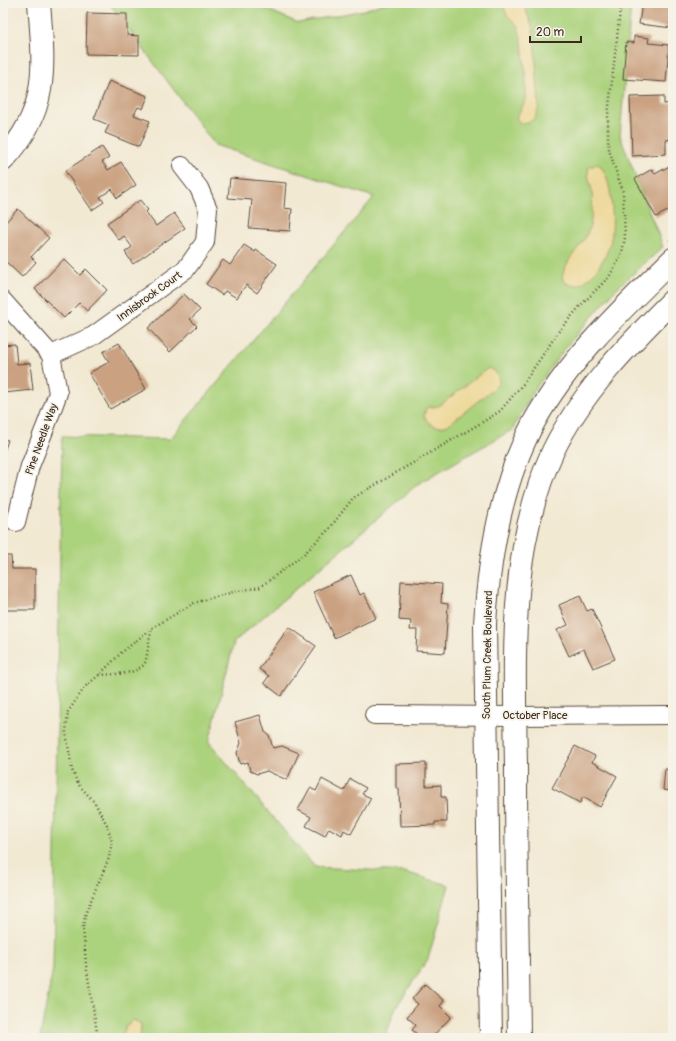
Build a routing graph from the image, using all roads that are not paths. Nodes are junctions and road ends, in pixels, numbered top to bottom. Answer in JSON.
{"nodes":[{"id":1,"x":39,"y":3,"type":"edge"},
{"id":2,"x":3,"y":160,"type":"edge"},
{"id":3,"x":182,"y":166,"type":"dead end"},
{"id":4,"x":673,"y":259,"type":"edge"},
{"id":5,"x":673,"y":300,"type":"edge"},
{"id":6,"x":3,"y":301,"type":"edge"},
{"id":7,"x":51,"y":355,"type":"junction"},
{"id":8,"x":16,"y":522,"type":"dead end"},
{"id":9,"x":374,"y":715,"type":"dead end"},
{"id":10,"x":486,"y":715,"type":"junction"},
{"id":11,"x":673,"y":715,"type":"edge"},
{"id":12,"x":515,"y":716,"type":"junction"},
{"id":13,"x":491,"y":1038,"type":"edge"},
{"id":14,"x":519,"y":1038,"type":"edge"}],
"edges":[{"from":1,"to":2,"type":"street"},
{"from":3,"to":7,"type":"street","name":"Innisbrook Court"},
{"from":4,"to":10,"type":"street","name":"South Plum Creek Boulevard"},
{"from":5,"to":12,"type":"street"},
{"from":6,"to":7,"type":"street"},
{"from":7,"to":8,"type":"street","name":"Pine Needle Way"},
{"from":9,"to":10,"type":"street","name":"October Place"},
{"from":10,"to":12,"type":"street","name":"October Place"},
{"from":10,"to":13,"type":"street","name":"South Plum Creek Boulevard"},
{"from":11,"to":12,"type":"street","name":"October Place"},
{"from":12,"to":14,"type":"street"}]}
